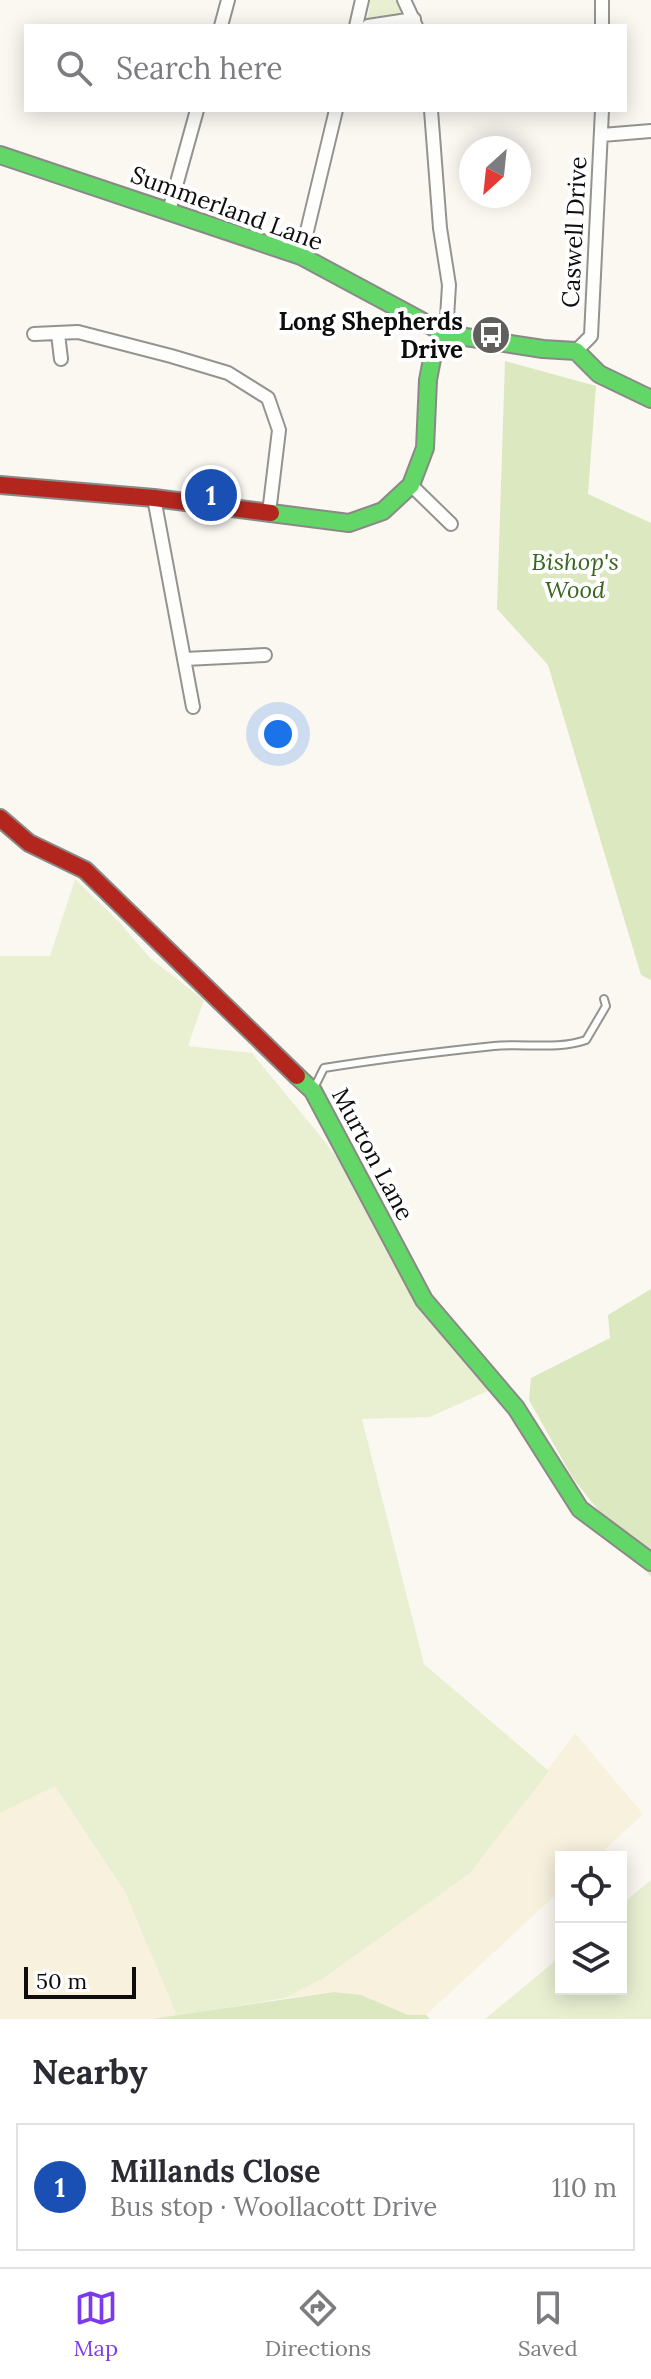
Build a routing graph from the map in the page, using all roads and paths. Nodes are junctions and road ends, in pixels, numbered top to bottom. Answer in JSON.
{"nodes":[{"id":1,"x":228,"y":0,"type":"edge"},
{"id":2,"x":362,"y":0,"type":"edge"},
{"id":3,"x":404,"y":0,"type":"edge"},
{"id":4,"x":602,"y":0,"type":"edge"},
{"id":5,"x":415,"y":23,"type":"edge"},
{"id":6,"x":222,"y":24,"type":"edge"},
{"id":7,"x":356,"y":24,"type":"edge"},
{"id":8,"x":602,"y":24,"type":"edge"},
{"id":9,"x":196,"y":112,"type":"edge"},
{"id":10,"x":336,"y":112,"type":"edge"},
{"id":11,"x":431,"y":112,"type":"edge"},
{"id":12,"x":602,"y":112,"type":"edge"},
{"id":13,"x":651,"y":131,"type":"edge"},
{"id":14,"x":602,"y":135,"type":"junction"},
{"id":15,"x":0,"y":155,"type":"edge"},
{"id":16,"x":169,"y":211,"type":"junction"},
{"id":17,"x":301,"y":256,"type":"junction"},
{"id":18,"x":34,"y":334,"type":"dead end"},
{"id":19,"x":58,"y":334,"type":"junction"},
{"id":20,"x":446,"y":334,"type":"junction"},
{"id":21,"x":576,"y":351,"type":"junction"},
{"id":22,"x":61,"y":359,"type":"dead end"},
{"id":23,"x":651,"y":399,"type":"edge"},
{"id":24,"x":0,"y":485,"type":"edge"},
{"id":25,"x":411,"y":485,"type":"junction"},
{"id":26,"x":154,"y":498,"type":"junction"},
{"id":27,"x":269,"y":513,"type":"junction"},
{"id":28,"x":451,"y":524,"type":"dead end"},
{"id":29,"x":265,"y":655,"type":"dead end"},
{"id":30,"x":185,"y":659,"type":"junction"},
{"id":31,"x":193,"y":707,"type":"dead end"},
{"id":32,"x":0,"y":818,"type":"edge"},
{"id":33,"x":604,"y":999,"type":"dead end"},
{"id":34,"x":313,"y":1091,"type":"junction"},
{"id":35,"x":651,"y":1562,"type":"edge"}],
"edges":[{"from":1,"to":6,"type":"street"},
{"from":2,"to":7,"type":"street"},
{"from":3,"to":5,"type":"street"},
{"from":4,"to":8,"type":"street"},
{"from":9,"to":16,"type":"street"},
{"from":10,"to":17,"type":"street"},
{"from":11,"to":20,"type":"street"},
{"from":12,"to":14,"type":"street","name":"Caswell Drive"},
{"from":13,"to":14,"type":"street"},
{"from":14,"to":21,"type":"street","name":"Caswell Drive"},
{"from":15,"to":16,"type":"street","name":"Summerland Lane"},
{"from":16,"to":17,"type":"street","name":"Summerland Lane"},
{"from":17,"to":20,"type":"street","name":"Summerland Lane"},
{"from":18,"to":19,"type":"street"},
{"from":19,"to":22,"type":"street"},
{"from":19,"to":27,"type":"street"},
{"from":20,"to":21,"type":"street","name":"Summerland Lane"},
{"from":20,"to":25,"type":"street"},
{"from":21,"to":23,"type":"street"},
{"from":24,"to":26,"type":"street"},
{"from":25,"to":27,"type":"street"},
{"from":25,"to":28,"type":"street"},
{"from":26,"to":27,"type":"street"},
{"from":26,"to":30,"type":"street"},
{"from":29,"to":30,"type":"street"},
{"from":30,"to":31,"type":"street"},
{"from":32,"to":34,"type":"street","name":"Murton Lane"},
{"from":33,"to":34,"type":"lane"},
{"from":34,"to":35,"type":"street","name":"Murton Lane"}]}
